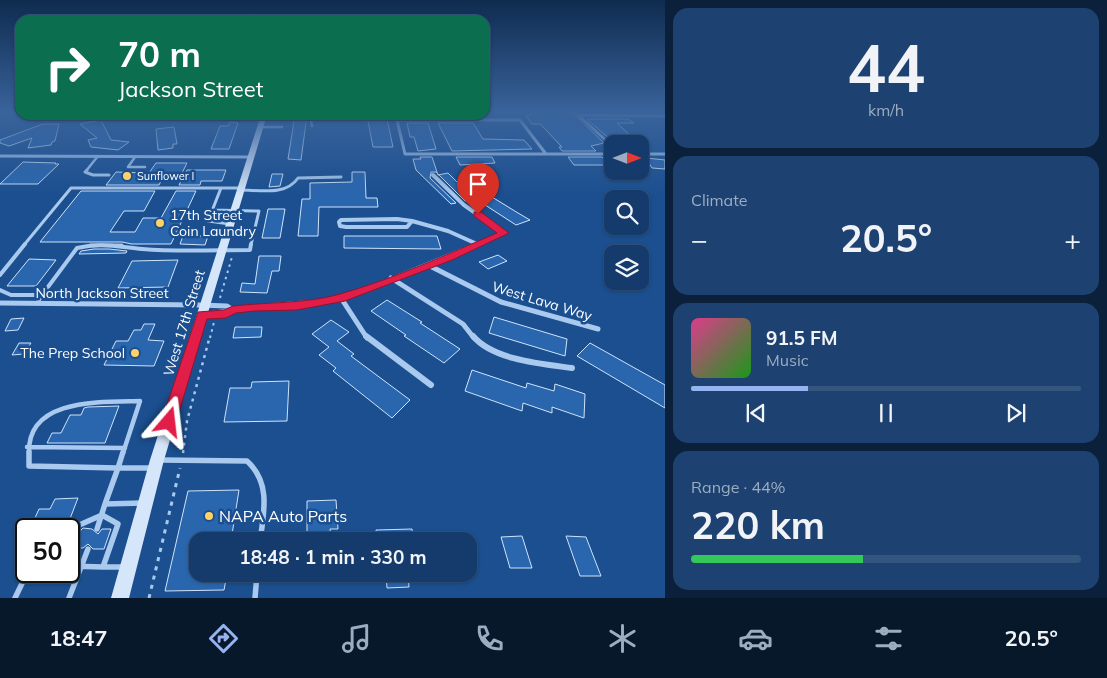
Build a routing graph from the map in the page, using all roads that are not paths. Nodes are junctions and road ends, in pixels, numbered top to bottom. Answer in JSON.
{"nodes":[{"id":1,"x":257,"y":140,"type":"edge"},
{"id":2,"x":402,"y":140,"type":"edge"},
{"id":3,"x":535,"y":140,"type":"edge"},
{"id":4,"x":546,"y":154,"type":"junction"},
{"id":5,"x":604,"y":154,"type":"edge"},
{"id":6,"x":649,"y":154,"type":"edge"},
{"id":7,"x":664,"y":154,"type":"edge"},
{"id":8,"x":0,"y":156,"type":"edge"},
{"id":9,"x":98,"y":156,"type":"junction"},
{"id":10,"x":135,"y":157,"type":"junction"},
{"id":11,"x":251,"y":157,"type":"junction"},
{"id":12,"x":145,"y":167,"type":"dead end"},
{"id":13,"x":433,"y":174,"type":"dead end"},
{"id":14,"x":110,"y":176,"type":"dead end"},
{"id":15,"x":342,"y":177,"type":"dead end"},
{"id":16,"x":221,"y":188,"type":"junction"},
{"id":17,"x":240,"y":189,"type":"junction"},
{"id":18,"x":212,"y":210,"type":"junction"},
{"id":19,"x":234,"y":210,"type":"junction"},
{"id":20,"x":412,"y":221,"type":"junction"},
{"id":21,"x":230,"y":224,"type":"junction"},
{"id":22,"x":477,"y":244,"type":"junction"},
{"id":23,"x":222,"y":250,"type":"junction"},
{"id":24,"x":428,"y":265,"type":"junction"},
{"id":25,"x":0,"y":275,"type":"edge"},
{"id":26,"x":391,"y":278,"type":"junction"},
{"id":27,"x":0,"y":290,"type":"edge"},
{"id":28,"x":42,"y":295,"type":"junction"},
{"id":29,"x":341,"y":298,"type":"junction"},
{"id":30,"x":0,"y":303,"type":"edge"},
{"id":31,"x":37,"y":303,"type":"junction"},
{"id":32,"x":203,"y":310,"type":"junction"},
{"id":33,"x":233,"y":310,"type":"junction"},
{"id":34,"x":598,"y":329,"type":"dead end"},
{"id":35,"x":572,"y":368,"type":"dead end"},
{"id":36,"x":431,"y":385,"type":"dead end"},
{"id":37,"x":27,"y":447,"type":"junction"},
{"id":38,"x":125,"y":448,"type":"junction"},
{"id":39,"x":156,"y":464,"type":"junction"},
{"id":40,"x":118,"y":468,"type":"junction"},
{"id":41,"x":145,"y":503,"type":"junction"},
{"id":42,"x":105,"y":504,"type":"junction"},
{"id":43,"x":102,"y":515,"type":"junction"},
{"id":44,"x":80,"y":525,"type":"edge"},
{"id":45,"x":97,"y":529,"type":"dead end"},
{"id":46,"x":261,"y":532,"type":"edge"},
{"id":47,"x":88,"y":548,"type":"dead end"},
{"id":48,"x":82,"y":567,"type":"junction"},
{"id":49,"x":103,"y":567,"type":"junction"},
{"id":50,"x":128,"y":567,"type":"junction"},
{"id":51,"x":256,"y":582,"type":"edge"},
{"id":52,"x":23,"y":583,"type":"edge"},
{"id":53,"x":16,"y":598,"type":"edge"},
{"id":54,"x":69,"y":598,"type":"edge"},
{"id":55,"x":120,"y":598,"type":"edge"},
{"id":56,"x":255,"y":598,"type":"edge"}],
"edges":[{"from":1,"to":11,"type":"main road","name":"West 17th Street"},
{"from":2,"to":4,"type":"street"},
{"from":3,"to":4,"type":"street"},
{"from":4,"to":5,"type":"street"},
{"from":6,"to":7,"type":"street"},
{"from":8,"to":9,"type":"street"},
{"from":9,"to":10,"type":"street"},
{"from":9,"to":14,"type":"lane"},
{"from":10,"to":11,"type":"street"},
{"from":10,"to":12,"type":"lane"},
{"from":11,"to":17,"type":"main road","name":"West 17th Street"},
{"from":13,"to":22,"type":"street"},
{"from":15,"to":17,"type":"lane"},
{"from":16,"to":17,"type":"lane"},
{"from":16,"to":18,"type":"lane"},
{"from":16,"to":25,"type":"lane"},
{"from":17,"to":19,"type":"main road","name":"West 17th Street"},
{"from":18,"to":19,"type":"lane"},
{"from":18,"to":21,"type":"lane"},
{"from":19,"to":21,"type":"main road","name":"West 17th Street"},
{"from":19,"to":23,"type":"lane"},
{"from":20,"to":20,"type":"street"},
{"from":20,"to":22,"type":"street"},
{"from":21,"to":23,"type":"main road","name":"West 17th Street"},
{"from":22,"to":24,"type":"street"},
{"from":23,"to":28,"type":"lane"},
{"from":23,"to":32,"type":"main road","name":"West 17th Street"},
{"from":24,"to":26,"type":"street"},
{"from":24,"to":34,"type":"street","name":"West Lava Way"},
{"from":26,"to":29,"type":"street"},
{"from":26,"to":35,"type":"street"},
{"from":27,"to":28,"type":"lane"},
{"from":28,"to":31,"type":"lane"},
{"from":29,"to":33,"type":"street"},
{"from":29,"to":36,"type":"street"},
{"from":30,"to":31,"type":"street","name":"North Jackson Street"},
{"from":31,"to":32,"type":"street","name":"North Jackson Street"},
{"from":32,"to":33,"type":"street"},
{"from":32,"to":33,"type":"street"},
{"from":32,"to":39,"type":"main road","name":"West 17th Street"},
{"from":37,"to":38,"type":"lane"},
{"from":37,"to":38,"type":"lane"},
{"from":37,"to":40,"type":"lane"},
{"from":38,"to":40,"type":"lane"},
{"from":39,"to":40,"type":"lane"},
{"from":39,"to":41,"type":"main road","name":"West 17th Street"},
{"from":39,"to":46,"type":"lane"},
{"from":40,"to":42,"type":"lane"},
{"from":41,"to":42,"type":"lane"},
{"from":41,"to":50,"type":"main road","name":"West 17th Street"},
{"from":42,"to":43,"type":"lane"},
{"from":43,"to":44,"type":"lane"},
{"from":43,"to":45,"type":"lane"},
{"from":43,"to":49,"type":"lane"},
{"from":47,"to":48,"type":"lane"},
{"from":48,"to":49,"type":"lane"},
{"from":48,"to":54,"type":"lane"},
{"from":49,"to":50,"type":"lane"},
{"from":50,"to":55,"type":"main road","name":"West 17th Street"},
{"from":51,"to":56,"type":"lane"},
{"from":52,"to":53,"type":"lane"}]}
